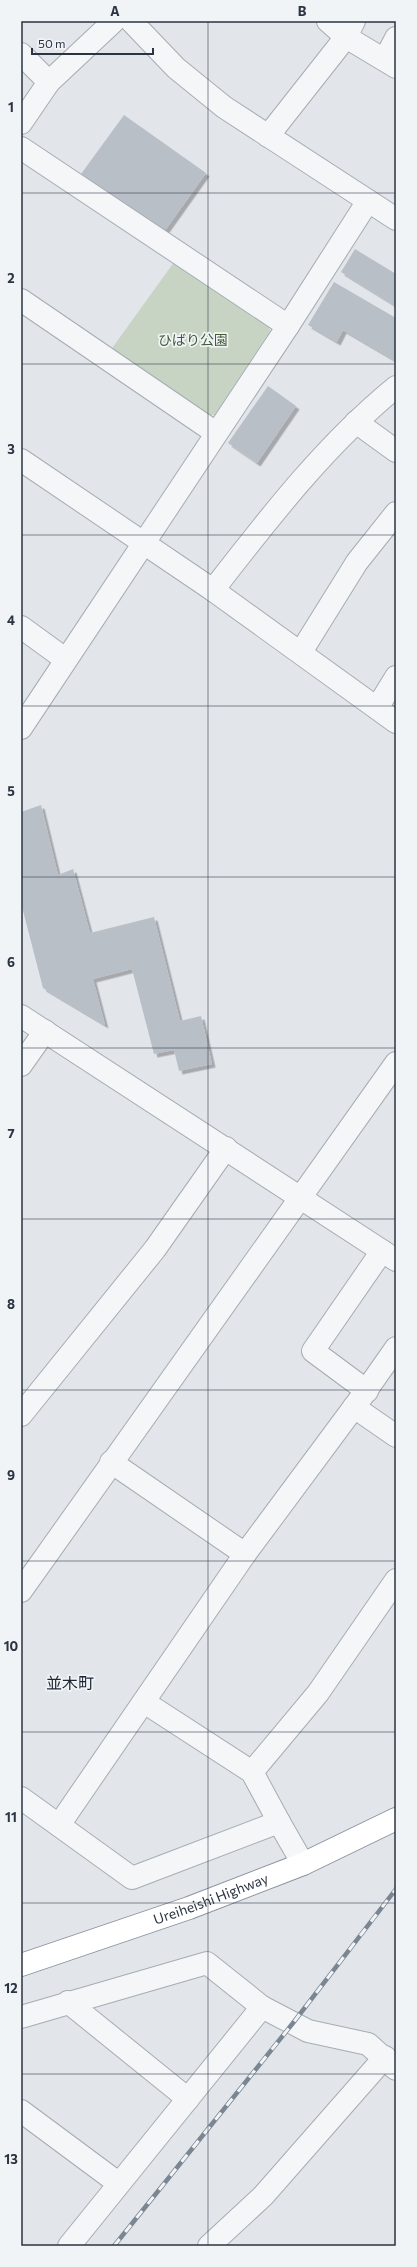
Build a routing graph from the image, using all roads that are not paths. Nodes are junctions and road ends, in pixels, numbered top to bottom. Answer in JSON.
{"nodes":[{"id":1,"x":114,"y":21,"type":"edge"},
{"id":2,"x":132,"y":21,"type":"edge"},
{"id":3,"x":328,"y":21,"type":"edge"},
{"id":4,"x":350,"y":29,"type":"edge"},
{"id":5,"x":396,"y":38,"type":"edge"},
{"id":6,"x":21,"y":54,"type":"edge"},
{"id":7,"x":390,"y":63,"type":"edge"},
{"id":8,"x":49,"y":82,"type":"junction"},
{"id":9,"x":21,"y":123,"type":"edge"},
{"id":10,"x":268,"y":136,"type":"junction"},
{"id":11,"x":21,"y":148,"type":"edge"},
{"id":12,"x":368,"y":201,"type":"junction"},
{"id":13,"x":396,"y":219,"type":"edge"},
{"id":14,"x":21,"y":300,"type":"edge"},
{"id":15,"x":288,"y":326,"type":"junction"},
{"id":16,"x":396,"y":387,"type":"edge"},
{"id":17,"x":356,"y":422,"type":"junction"},
{"id":18,"x":216,"y":433,"type":"junction"},
{"id":19,"x":396,"y":451,"type":"edge"},
{"id":20,"x":21,"y":460,"type":"edge"},
{"id":21,"x":396,"y":513,"type":"edge"},
{"id":22,"x":143,"y":542,"type":"junction"},
{"id":23,"x":213,"y":590,"type":"junction"},
{"id":24,"x":21,"y":627,"type":"edge"},
{"id":25,"x":301,"y":652,"type":"junction"},
{"id":26,"x":65,"y":659,"type":"junction"},
{"id":27,"x":396,"y":677,"type":"edge"},
{"id":28,"x":377,"y":708,"type":"junction"},
{"id":29,"x":396,"y":722,"type":"edge"},
{"id":30,"x":21,"y":728,"type":"edge"},
{"id":31,"x":21,"y":1016,"type":"edge"},
{"id":32,"x":45,"y":1032,"type":"junction"},
{"id":33,"x":396,"y":1063,"type":"edge"},
{"id":34,"x":21,"y":1065,"type":"edge"},
{"id":35,"x":226,"y":1148,"type":"junction"},
{"id":36,"x":300,"y":1197,"type":"junction"},
{"id":37,"x":389,"y":1255,"type":"edge"},
{"id":38,"x":396,"y":1348,"type":"edge"},
{"id":39,"x":360,"y":1399,"type":"junction"},
{"id":40,"x":21,"y":1415,"type":"edge"},
{"id":41,"x":396,"y":1436,"type":"edge"},
{"id":42,"x":111,"y":1462,"type":"junction"},
{"id":43,"x":245,"y":1554,"type":"junction"},
{"id":44,"x":396,"y":1580,"type":"edge"},
{"id":45,"x":21,"y":1590,"type":"edge"},
{"id":46,"x":144,"y":1702,"type":"junction"},
{"id":47,"x":252,"y":1772,"type":"junction"},
{"id":48,"x":21,"y":1798,"type":"edge"},
{"id":49,"x":396,"y":1819,"type":"edge"},
{"id":50,"x":279,"y":1822,"type":"junction"},
{"id":51,"x":59,"y":1825,"type":"junction"},
{"id":52,"x":303,"y":1864,"type":"junction"},
{"id":53,"x":21,"y":1965,"type":"edge"},
{"id":54,"x":68,"y":2002,"type":"junction"},
{"id":55,"x":262,"y":2007,"type":"junction"},
{"id":56,"x":21,"y":2017,"type":"edge"},
{"id":57,"x":390,"y":2063,"type":"edge"},
{"id":58,"x":188,"y":2099,"type":"junction"},
{"id":59,"x":21,"y":2111,"type":"edge"},
{"id":60,"x":118,"y":2184,"type":"junction"},
{"id":61,"x":69,"y":2246,"type":"edge"},
{"id":62,"x":209,"y":2246,"type":"edge"}],
"edges":[{"from":1,"to":8,"type":"street"},
{"from":2,"to":10,"type":"street"},
{"from":3,"to":4,"type":"street"},
{"from":4,"to":7,"type":"street"},
{"from":4,"to":10,"type":"street"},
{"from":5,"to":7,"type":"street"},
{"from":6,"to":8,"type":"street"},
{"from":8,"to":9,"type":"street"},
{"from":10,"to":12,"type":"street"},
{"from":11,"to":15,"type":"street"},
{"from":12,"to":13,"type":"street"},
{"from":12,"to":15,"type":"street"},
{"from":14,"to":18,"type":"street"},
{"from":15,"to":18,"type":"street"},
{"from":16,"to":17,"type":"street"},
{"from":17,"to":19,"type":"street"},
{"from":17,"to":23,"type":"street"},
{"from":18,"to":22,"type":"street"},
{"from":20,"to":22,"type":"street"},
{"from":21,"to":25,"type":"street"},
{"from":22,"to":23,"type":"street"},
{"from":22,"to":26,"type":"street"},
{"from":23,"to":25,"type":"street"},
{"from":24,"to":26,"type":"street"},
{"from":25,"to":28,"type":"street"},
{"from":26,"to":30,"type":"street"},
{"from":27,"to":28,"type":"street"},
{"from":28,"to":29,"type":"street"},
{"from":31,"to":32,"type":"street"},
{"from":32,"to":34,"type":"street"},
{"from":32,"to":35,"type":"street"},
{"from":33,"to":36,"type":"street"},
{"from":35,"to":36,"type":"street"},
{"from":35,"to":40,"type":"street"},
{"from":36,"to":37,"type":"street"},
{"from":36,"to":42,"type":"street"},
{"from":37,"to":39,"type":"street"},
{"from":38,"to":39,"type":"street"},
{"from":39,"to":41,"type":"street"},
{"from":39,"to":43,"type":"street"},
{"from":42,"to":43,"type":"street"},
{"from":42,"to":45,"type":"street"},
{"from":43,"to":46,"type":"street"},
{"from":44,"to":47,"type":"street"},
{"from":46,"to":47,"type":"street"},
{"from":46,"to":51,"type":"street"},
{"from":47,"to":50,"type":"street"},
{"from":48,"to":51,"type":"street"},
{"from":49,"to":52,"type":"highway","name":"Ureiheishi Highway"},
{"from":50,"to":51,"type":"street"},
{"from":50,"to":52,"type":"street"},
{"from":52,"to":53,"type":"highway","name":"Ureiheishi Highway"},
{"from":54,"to":55,"type":"street"},
{"from":54,"to":56,"type":"street"},
{"from":54,"to":58,"type":"street"},
{"from":55,"to":57,"type":"street"},
{"from":55,"to":58,"type":"street"},
{"from":57,"to":62,"type":"street"},
{"from":58,"to":60,"type":"street"},
{"from":59,"to":60,"type":"street"},
{"from":60,"to":61,"type":"street"}]}
